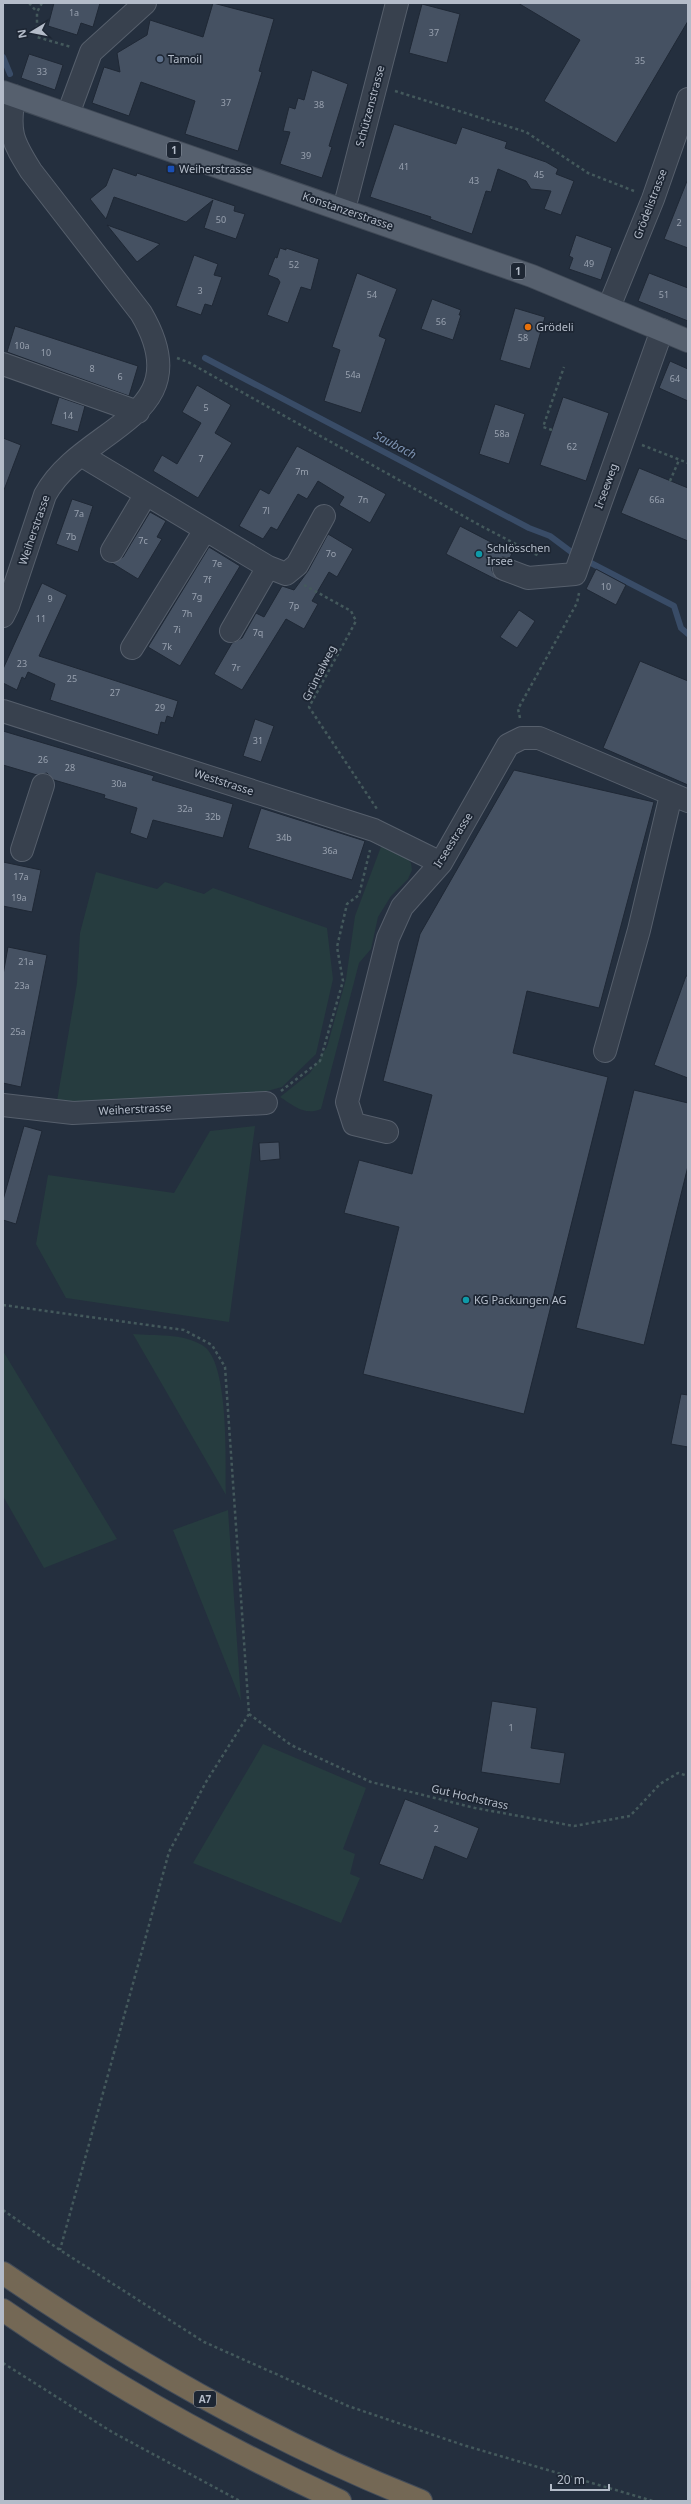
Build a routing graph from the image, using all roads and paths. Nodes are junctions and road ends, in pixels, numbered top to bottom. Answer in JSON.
{"nodes":[{"id":1,"x":29,"y":3,"type":"edge"},
{"id":2,"x":42,"y":3,"type":"edge"},
{"id":3,"x":145,"y":3,"type":"edge"},
{"id":4,"x":397,"y":3,"type":"edge"},
{"id":5,"x":37,"y":12,"type":"junction"},
{"id":6,"x":91,"y":52,"type":"junction"},
{"id":7,"x":375,"y":85,"type":"junction"},
{"id":8,"x":8,"y":94,"type":"edge"},
{"id":9,"x":688,"y":99,"type":"edge"},
{"id":10,"x":68,"y":114,"type":"junction"},
{"id":11,"x":653,"y":199,"type":"junction"},
{"id":12,"x":344,"y":209,"type":"junction"},
{"id":13,"x":609,"y":307,"type":"junction"},
{"id":14,"x":662,"y":330,"type":"junction"},
{"id":15,"x":688,"y":341,"type":"edge"},
{"id":16,"x":158,"y":352,"type":"junction"},
{"id":17,"x":3,"y":364,"type":"edge"},
{"id":18,"x":564,"y":367,"type":"dead end"},
{"id":19,"x":138,"y":412,"type":"junction"},
{"id":20,"x":552,"y":430,"type":"dead end"},
{"id":21,"x":623,"y":438,"type":"junction"},
{"id":22,"x":81,"y":455,"type":"junction"},
{"id":23,"x":679,"y":460,"type":"junction"},
{"id":24,"x":688,"y":463,"type":"edge"},
{"id":25,"x":670,"y":481,"type":"dead end"},
{"id":26,"x":146,"y":494,"type":"junction"},
{"id":27,"x":324,"y":516,"type":"dead end"},
{"id":28,"x":205,"y":530,"type":"junction"},
{"id":29,"x":112,"y":551,"type":"dead end"},
{"id":30,"x":547,"y":560,"type":"dead end"},
{"id":31,"x":504,"y":569,"type":"dead end"},
{"id":32,"x":277,"y":571,"type":"junction"},
{"id":33,"x":575,"y":574,"type":"junction"},
{"id":34,"x":3,"y":616,"type":"edge"},
{"id":35,"x":231,"y":631,"type":"dead end"},
{"id":36,"x":132,"y":648,"type":"dead end"},
{"id":37,"x":3,"y":711,"type":"edge"},
{"id":38,"x":522,"y":738,"type":"junction"},
{"id":39,"x":44,"y":785,"type":"dead end"},
{"id":40,"x":679,"y":798,"type":"edge"},
{"id":41,"x":376,"y":820,"type":"junction"},
{"id":42,"x":22,"y":850,"type":"dead end"},
{"id":43,"x":441,"y":862,"type":"junction"},
{"id":44,"x":605,"y":1051,"type":"dead end"},
{"id":45,"x":266,"y":1102,"type":"joint"},
{"id":46,"x":3,"y":1105,"type":"edge"},
{"id":47,"x":387,"y":1132,"type":"dead end"},
{"id":48,"x":3,"y":1305,"type":"edge"},
{"id":49,"x":249,"y":1714,"type":"junction"},
{"id":50,"x":688,"y":1776,"type":"edge"},
{"id":51,"x":3,"y":2210,"type":"edge"},
{"id":52,"x":60,"y":2250,"type":"junction"},
{"id":53,"x":3,"y":2273,"type":"edge"},
{"id":54,"x":3,"y":2310,"type":"edge"},
{"id":55,"x":3,"y":2363,"type":"edge"},
{"id":56,"x":240,"y":2501,"type":"edge"},
{"id":57,"x":340,"y":2501,"type":"edge"},
{"id":58,"x":421,"y":2501,"type":"edge"},
{"id":59,"x":653,"y":2501,"type":"edge"}],
"edges":[{"from":1,"to":5,"type":"path"},
{"from":2,"to":5,"type":"path"},
{"from":3,"to":6,"type":"street"},
{"from":4,"to":7,"type":"street","name":"Schützenstrasse"},
{"from":5,"to":6,"type":"path"},
{"from":6,"to":10,"type":"street"},
{"from":7,"to":11,"type":"path"},
{"from":7,"to":12,"type":"street","name":"Schützenstrasse"},
{"from":8,"to":10,"type":"main road","name":"Konstanzerstrasse","number":"1"},
{"from":8,"to":16,"type":"street","name":"Weiherstrasse"},
{"from":9,"to":11,"type":"street","name":"Grödelistrasse"},
{"from":10,"to":12,"type":"main road","name":"Konstanzerstrasse","number":"1"},
{"from":11,"to":13,"type":"street","name":"Grödelistrasse"},
{"from":12,"to":13,"type":"main road","name":"Konstanzerstrasse","number":"1"},
{"from":13,"to":14,"type":"main road","name":"Konstanzerstrasse","number":"1"},
{"from":14,"to":15,"type":"main road","name":"Konstanzerstrasse","number":"1"},
{"from":14,"to":21,"type":"street","name":"Irseeweg"},
{"from":16,"to":19,"type":"street","name":"Weiherstrasse"},
{"from":16,"to":30,"type":"path"},
{"from":17,"to":19,"type":"street"},
{"from":18,"to":20,"type":"path"},
{"from":19,"to":22,"type":"street","name":"Weiherstrasse"},
{"from":21,"to":23,"type":"path"},
{"from":21,"to":33,"type":"street","name":"Irseeweg"},
{"from":22,"to":26,"type":"street"},
{"from":22,"to":34,"type":"street","name":"Weiherstrasse"},
{"from":23,"to":24,"type":"path"},
{"from":23,"to":25,"type":"path"},
{"from":26,"to":28,"type":"street"},
{"from":26,"to":29,"type":"street"},
{"from":27,"to":32,"type":"street"},
{"from":28,"to":32,"type":"street"},
{"from":28,"to":36,"type":"street"},
{"from":31,"to":33,"type":"street"},
{"from":32,"to":35,"type":"street"},
{"from":32,"to":41,"type":"path","name":"Grüntalweg"},
{"from":33,"to":38,"type":"path"},
{"from":37,"to":41,"type":"street","name":"Weststrasse"},
{"from":38,"to":40,"type":"street"},
{"from":38,"to":43,"type":"street","name":"Irseestrasse"},
{"from":39,"to":42,"type":"street"},
{"from":40,"to":44,"type":"street"},
{"from":41,"to":43,"type":"street","name":"Weststrasse"},
{"from":41,"to":45,"type":"path"},
{"from":43,"to":47,"type":"street","name":"Irseestrasse"},
{"from":45,"to":46,"type":"street","name":"Weiherstrasse"},
{"from":48,"to":49,"type":"path"},
{"from":49,"to":50,"type":"path","name":"Gut Hochstrass"},
{"from":49,"to":52,"type":"path"},
{"from":51,"to":52,"type":"path"},
{"from":52,"to":59,"type":"path"},
{"from":53,"to":58,"type":"highway","number":"A7"},
{"from":54,"to":57,"type":"highway"},
{"from":55,"to":56,"type":"path"}]}
